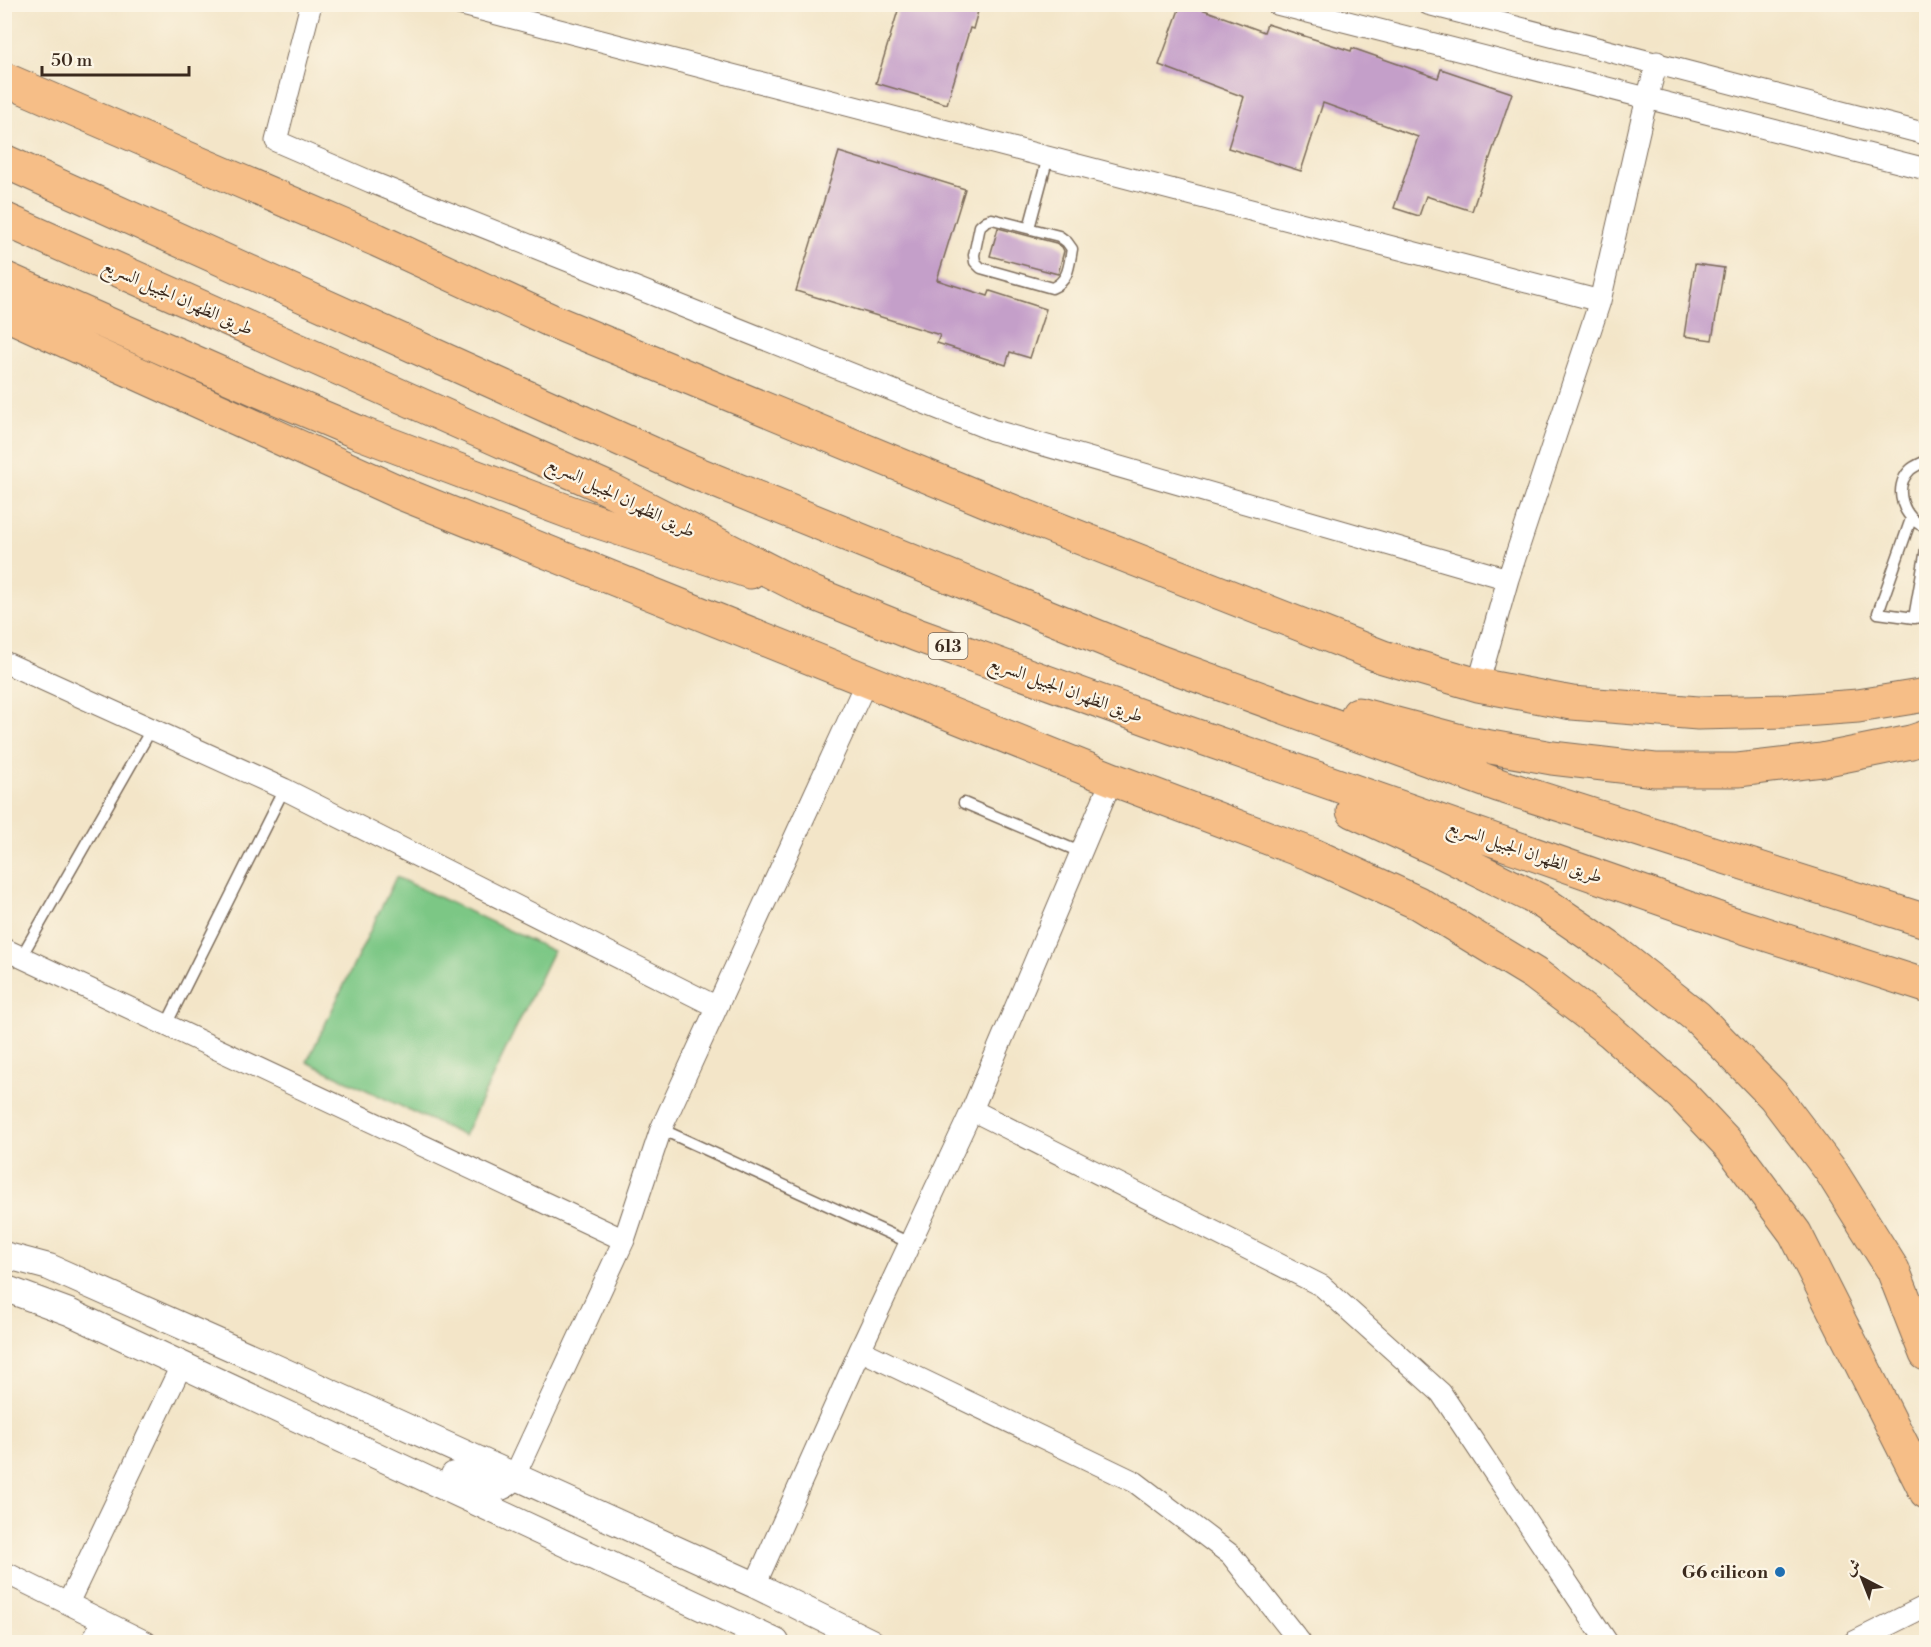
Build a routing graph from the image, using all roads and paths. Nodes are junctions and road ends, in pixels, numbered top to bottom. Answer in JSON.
{"nodes":[{"id":1,"x":311,"y":4,"type":"edge"},
{"id":2,"x":459,"y":4,"type":"edge"},
{"id":3,"x":1277,"y":4,"type":"edge"},
{"id":4,"x":1428,"y":4,"type":"edge"},
{"id":5,"x":1657,"y":62,"type":"junction"},
{"id":6,"x":4,"y":79,"type":"edge"},
{"id":7,"x":1647,"y":98,"type":"junction"},
{"id":8,"x":1926,"y":134,"type":"edge"},
{"id":9,"x":1048,"y":158,"type":"junction"},
{"id":10,"x":4,"y":162,"type":"edge"},
{"id":11,"x":1926,"y":169,"type":"edge"},
{"id":12,"x":4,"y":219,"type":"edge"},
{"id":13,"x":1029,"y":228,"type":"junction"},
{"id":14,"x":4,"y":278,"type":"edge"},
{"id":15,"x":1600,"y":301,"type":"junction"},
{"id":16,"x":4,"y":313,"type":"edge"},
{"id":17,"x":1926,"y":458,"type":"edge"},
{"id":18,"x":1911,"y":519,"type":"junction"},
{"id":19,"x":1926,"y":527,"type":"edge"},
{"id":20,"x":1926,"y":549,"type":"edge"},
{"id":21,"x":1508,"y":579,"type":"junction"},
{"id":22,"x":813,"y":592,"type":"junction"},
{"id":23,"x":1926,"y":616,"type":"edge"},
{"id":24,"x":1914,"y":618,"type":"junction"},
{"id":25,"x":4,"y":662,"type":"edge"},
{"id":26,"x":1160,"y":662,"type":"junction"},
{"id":27,"x":867,"y":680,"type":"junction"},
{"id":28,"x":1478,"y":685,"type":"junction"},
{"id":29,"x":1926,"y":695,"type":"edge"},
{"id":30,"x":1171,"y":727,"type":"junction"},
{"id":31,"x":152,"y":728,"type":"junction"},
{"id":32,"x":1926,"y":737,"type":"edge"},
{"id":33,"x":1113,"y":779,"type":"junction"},
{"id":34,"x":284,"y":789,"type":"junction"},
{"id":35,"x":964,"y":803,"type":"dead end"},
{"id":36,"x":1080,"y":852,"type":"junction"},
{"id":37,"x":1926,"y":921,"type":"edge"},
{"id":38,"x":13,"y":953,"type":"edge"},
{"id":39,"x":1926,"y":986,"type":"edge"},
{"id":40,"x":717,"y":1007,"type":"junction"},
{"id":41,"x":166,"y":1025,"type":"junction"},
{"id":42,"x":972,"y":1110,"type":"junction"},
{"id":43,"x":661,"y":1129,"type":"junction"},
{"id":44,"x":624,"y":1240,"type":"junction"},
{"id":45,"x":910,"y":1243,"type":"junction"},
{"id":46,"x":4,"y":1255,"type":"edge"},
{"id":47,"x":4,"y":1288,"type":"edge"},
{"id":48,"x":860,"y":1350,"type":"junction"},
{"id":49,"x":1926,"y":1354,"type":"edge"},
{"id":50,"x":270,"y":1365,"type":"junction"},
{"id":51,"x":181,"y":1366,"type":"junction"},
{"id":52,"x":348,"y":1444,"type":"junction"},
{"id":53,"x":514,"y":1477,"type":"junction"},
{"id":54,"x":1926,"y":1492,"type":"edge"},
{"id":55,"x":4,"y":1572,"type":"edge"},
{"id":56,"x":755,"y":1585,"type":"junction"},
{"id":57,"x":68,"y":1603,"type":"junction"},
{"id":58,"x":1926,"y":1606,"type":"edge"},
{"id":59,"x":102,"y":1621,"type":"junction"},
{"id":60,"x":1601,"y":1640,"type":"edge"},
{"id":61,"x":93,"y":1642,"type":"edge"},
{"id":62,"x":146,"y":1642,"type":"edge"},
{"id":63,"x":776,"y":1642,"type":"edge"},
{"id":64,"x":871,"y":1642,"type":"edge"},
{"id":65,"x":1300,"y":1642,"type":"edge"},
{"id":66,"x":1854,"y":1642,"type":"edge"}],
"edges":[{"from":1,"to":21,"type":"street"},
{"from":2,"to":9,"type":"street"},
{"from":3,"to":7,"type":"street"},
{"from":4,"to":5,"type":"street"},
{"from":5,"to":7,"type":"street"},
{"from":5,"to":8,"type":"street"},
{"from":6,"to":28,"type":"main road"},
{"from":7,"to":11,"type":"street"},
{"from":7,"to":15,"type":"street"},
{"from":9,"to":13,"type":"lane"},
{"from":9,"to":15,"type":"street"},
{"from":10,"to":26,"type":"main road"},
{"from":12,"to":22,"type":"main road","name":"طريق الظهران الجبيل السريع","number":"613"},
{"from":13,"to":13,"type":"lane"},
{"from":14,"to":22,"type":"main road"},
{"from":15,"to":21,"type":"street"},
{"from":16,"to":27,"type":"main road"},
{"from":17,"to":18,"type":"lane"},
{"from":18,"to":19,"type":"lane"},
{"from":18,"to":24,"type":"lane"},
{"from":20,"to":24,"type":"lane"},
{"from":21,"to":28,"type":"street"},
{"from":22,"to":30,"type":"main road","name":"طريق الظهران الجبيل السريع","number":"613"},
{"from":23,"to":24,"type":"lane"},
{"from":25,"to":31,"type":"street"},
{"from":26,"to":32,"type":"main road"},
{"from":26,"to":37,"type":"main road"},
{"from":27,"to":33,"type":"main road"},
{"from":27,"to":40,"type":"street"},
{"from":28,"to":29,"type":"main road"},
{"from":30,"to":39,"type":"main road","name":"طريق الظهران الجبيل السريع","number":"613"},
{"from":30,"to":49,"type":"main road"},
{"from":31,"to":34,"type":"street"},
{"from":31,"to":38,"type":"lane"},
{"from":33,"to":36,"type":"street"},
{"from":33,"to":54,"type":"main road"},
{"from":34,"to":40,"type":"street"},
{"from":34,"to":41,"type":"lane"},
{"from":35,"to":36,"type":"lane"},
{"from":36,"to":42,"type":"street"},
{"from":38,"to":41,"type":"street"},
{"from":40,"to":43,"type":"street"},
{"from":41,"to":44,"type":"street"},
{"from":42,"to":45,"type":"street"},
{"from":42,"to":60,"type":"street"},
{"from":43,"to":44,"type":"street"},
{"from":43,"to":45,"type":"lane"},
{"from":44,"to":53,"type":"street"},
{"from":45,"to":48,"type":"street"},
{"from":46,"to":50,"type":"street"},
{"from":47,"to":51,"type":"street"},
{"from":48,"to":56,"type":"street"},
{"from":48,"to":65,"type":"street"},
{"from":50,"to":51,"type":"street"},
{"from":50,"to":53,"type":"street"},
{"from":51,"to":52,"type":"street"},
{"from":51,"to":57,"type":"street"},
{"from":52,"to":53,"type":"street"},
{"from":52,"to":63,"type":"street"},
{"from":53,"to":56,"type":"street"},
{"from":55,"to":57,"type":"street"},
{"from":56,"to":64,"type":"street"},
{"from":57,"to":59,"type":"street"},
{"from":58,"to":66,"type":"street"},
{"from":59,"to":61,"type":"street"},
{"from":59,"to":62,"type":"street"}]}
